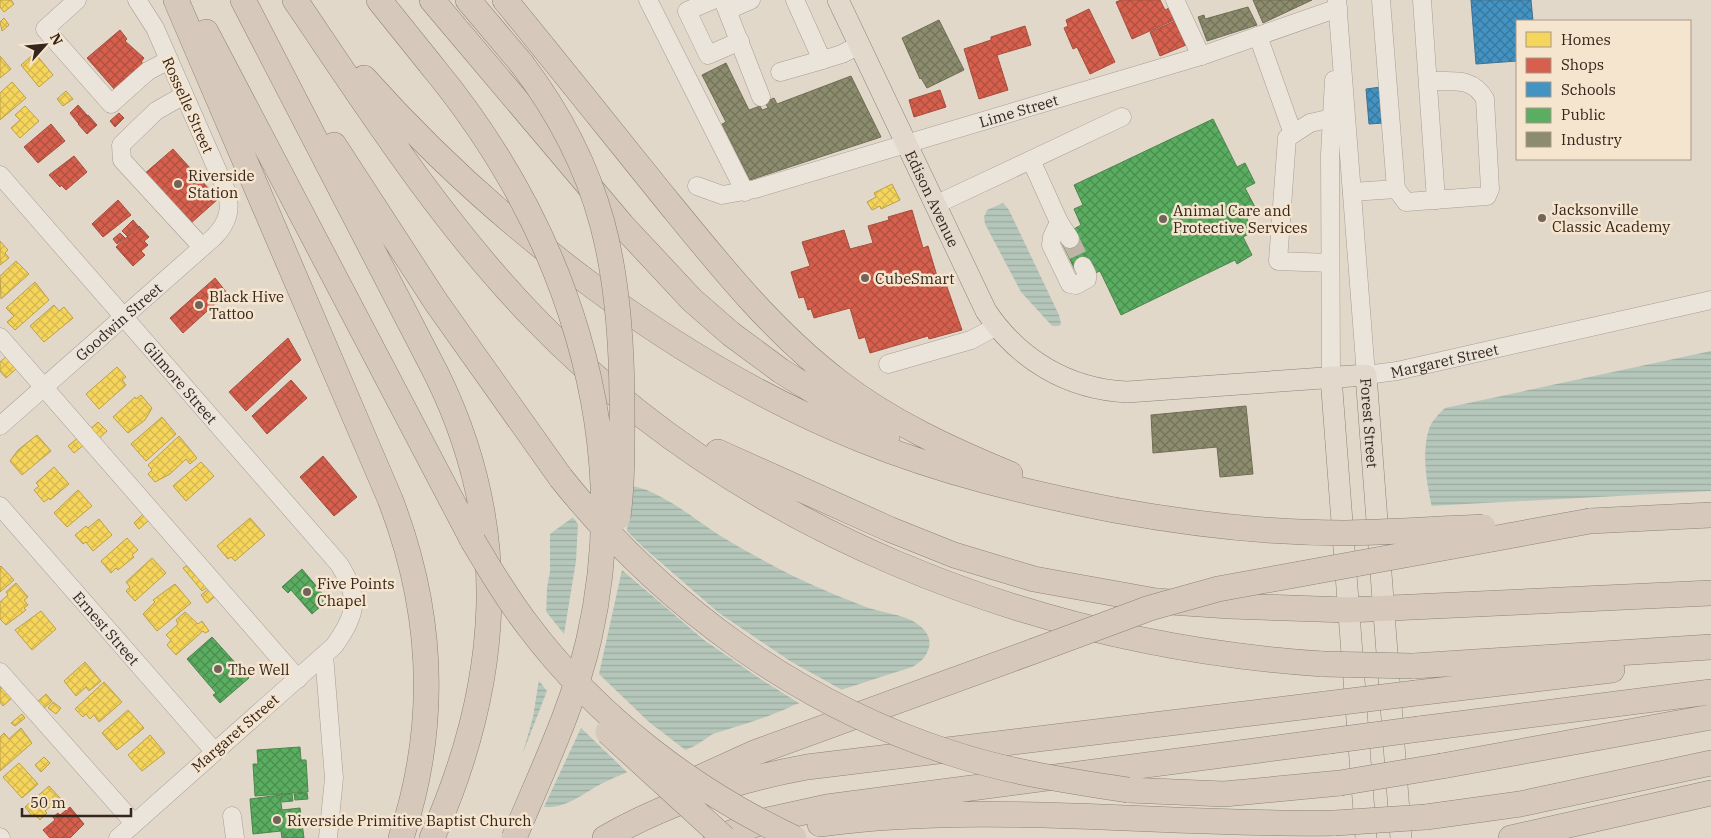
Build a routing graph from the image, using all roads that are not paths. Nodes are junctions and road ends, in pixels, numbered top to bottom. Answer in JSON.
{"nodes":[{"id":1,"x":77,"y":0,"type":"edge"},
{"id":2,"x":137,"y":0,"type":"edge"},
{"id":3,"x":176,"y":0,"type":"edge"},
{"id":4,"x":189,"y":0,"type":"edge"},
{"id":5,"x":244,"y":0,"type":"edge"},
{"id":6,"x":297,"y":0,"type":"edge"},
{"id":7,"x":379,"y":0,"type":"edge"},
{"id":8,"x":432,"y":0,"type":"edge"},
{"id":9,"x":468,"y":0,"type":"edge"},
{"id":10,"x":505,"y":0,"type":"edge"},
{"id":11,"x":648,"y":0,"type":"edge"},
{"id":12,"x":713,"y":0,"type":"edge"},
{"id":13,"x":751,"y":0,"type":"edge"},
{"id":14,"x":795,"y":0,"type":"edge"},
{"id":15,"x":838,"y":0,"type":"edge"},
{"id":16,"x":1174,"y":0,"type":"edge"},
{"id":17,"x":1381,"y":0,"type":"edge"},
{"id":18,"x":1422,"y":0,"type":"edge"},
{"id":19,"x":1337,"y":4,"type":"edge"},
{"id":20,"x":726,"y":5,"type":"edge"},
{"id":21,"x":1258,"y":36,"type":"junction"},
{"id":22,"x":740,"y":41,"type":"junction"},
{"id":23,"x":859,"y":45,"type":"junction"},
{"id":24,"x":1202,"y":56,"type":"junction"},
{"id":25,"x":168,"y":60,"type":"junction"},
{"id":26,"x":822,"y":60,"type":"junction"},
{"id":27,"x":780,"y":72,"type":"dead end"},
{"id":28,"x":1428,"y":81,"type":"junction"},
{"id":29,"x":184,"y":96,"type":"junction"},
{"id":30,"x":761,"y":97,"type":"dead end"},
{"id":31,"x":1122,"y":117,"type":"dead end"},
{"id":32,"x":1332,"y":118,"type":"junction"},
{"id":33,"x":1293,"y":134,"type":"junction"},
{"id":34,"x":906,"y":143,"type":"junction"},
{"id":35,"x":1031,"y":160,"type":"junction"},
{"id":36,"x":0,"y":175,"type":"edge"},
{"id":37,"x":697,"y":186,"type":"dead end"},
{"id":38,"x":1396,"y":189,"type":"junction"},
{"id":39,"x":745,"y":192,"type":"junction"},
{"id":40,"x":1352,"y":192,"type":"junction"},
{"id":41,"x":1436,"y":200,"type":"junction"},
{"id":42,"x":935,"y":205,"type":"junction"},
{"id":43,"x":229,"y":213,"type":"joint"},
{"id":44,"x":1059,"y":222,"type":"junction"},
{"id":45,"x":1070,"y":239,"type":"tunnel mouth"},
{"id":46,"x":202,"y":247,"type":"junction"},
{"id":47,"x":1330,"y":263,"type":"junction"},
{"id":48,"x":1083,"y":266,"type":"tunnel mouth"},
{"id":49,"x":1711,"y":300,"type":"edge"},
{"id":50,"x":125,"y":316,"type":"junction"},
{"id":51,"x":997,"y":326,"type":"junction"},
{"id":52,"x":0,"y":338,"type":"edge"},
{"id":53,"x":888,"y":364,"type":"dead end"},
{"id":54,"x":1056,"y":375,"type":"joint"},
{"id":55,"x":1366,"y":375,"type":"junction"},
{"id":56,"x":1331,"y":377,"type":"junction"},
{"id":57,"x":604,"y":384,"type":"junction"},
{"id":58,"x":44,"y":387,"type":"junction"},
{"id":59,"x":0,"y":426,"type":"edge"},
{"id":60,"x":963,"y":474,"type":"junction"},
{"id":61,"x":0,"y":506,"type":"edge"},
{"id":62,"x":1114,"y":510,"type":"junction"},
{"id":63,"x":1711,"y":515,"type":"edge"},
{"id":64,"x":1590,"y":521,"type":"junction"},
{"id":65,"x":472,"y":541,"type":"junction"},
{"id":66,"x":1711,"y":593,"type":"edge"},
{"id":67,"x":354,"y":595,"type":"joint"},
{"id":68,"x":1384,"y":608,"type":"junction"},
{"id":69,"x":1348,"y":610,"type":"junction"},
{"id":70,"x":588,"y":641,"type":"junction"},
{"id":71,"x":1711,"y":647,"type":"edge"},
{"id":72,"x":324,"y":655,"type":"junction"},
{"id":73,"x":1711,"y":658,"type":"edge"},
{"id":74,"x":0,"y":672,"type":"edge"},
{"id":75,"x":298,"y":679,"type":"junction"},
{"id":76,"x":1711,"y":692,"type":"edge"},
{"id":77,"x":1711,"y":717,"type":"edge"},
{"id":78,"x":214,"y":751,"type":"junction"},
{"id":79,"x":1711,"y":763,"type":"edge"},
{"id":80,"x":1711,"y":793,"type":"edge"},
{"id":81,"x":232,"y":816,"type":"dead end"},
{"id":82,"x":134,"y":823,"type":"junction"},
{"id":83,"x":118,"y":838,"type":"edge"},
{"id":84,"x":235,"y":838,"type":"edge"},
{"id":85,"x":328,"y":838,"type":"edge"},
{"id":86,"x":401,"y":838,"type":"edge"},
{"id":87,"x":432,"y":838,"type":"edge"},
{"id":88,"x":514,"y":838,"type":"edge"},
{"id":89,"x":600,"y":838,"type":"edge"},
{"id":90,"x":605,"y":838,"type":"edge"},
{"id":91,"x":716,"y":838,"type":"edge"},
{"id":92,"x":724,"y":838,"type":"edge"},
{"id":93,"x":744,"y":838,"type":"edge"},
{"id":94,"x":794,"y":838,"type":"edge"},
{"id":95,"x":1366,"y":838,"type":"edge"},
{"id":96,"x":1401,"y":838,"type":"edge"},
{"id":97,"x":1511,"y":838,"type":"edge"}],
"edges":[{"from":1,"to":25,"type":"street"},
{"from":2,"to":25,"type":"street","name":"Rosselle Street"},
{"from":3,"to":86,"type":"highway"},
{"from":4,"to":65,"type":"highway"},
{"from":5,"to":77,"type":"highway","bridge":true},
{"from":5,"to":87,"type":"highway"},
{"from":6,"to":57,"type":"highway"},
{"from":6,"to":60,"type":"highway"},
{"from":7,"to":70,"type":"highway","bridge":true},
{"from":8,"to":60,"type":"highway"},
{"from":9,"to":70,"type":"highway","bridge":true},
{"from":10,"to":62,"type":"highway"},
{"from":11,"to":39,"type":"street"},
{"from":12,"to":22,"type":"street"},
{"from":13,"to":20,"type":"street"},
{"from":14,"to":26,"type":"street"},
{"from":15,"to":23,"type":"main road","name":"Edison Avenue"},
{"from":16,"to":24,"type":"street"},
{"from":17,"to":38,"type":"street"},
{"from":18,"to":28,"type":"street"},
{"from":19,"to":21,"type":"street","name":"Lime Street"},
{"from":19,"to":32,"type":"street"},
{"from":19,"to":40,"type":"street","name":"Forest Street"},
{"from":20,"to":22,"type":"street"},
{"from":21,"to":24,"type":"street","name":"Lime Street"},
{"from":21,"to":33,"type":"street"},
{"from":22,"to":30,"type":"street"},
{"from":23,"to":26,"type":"street"},
{"from":23,"to":34,"type":"main road","name":"Edison Avenue"},
{"from":24,"to":34,"type":"street","name":"Lime Street"},
{"from":25,"to":29,"type":"street","name":"Rosselle Street"},
{"from":26,"to":27,"type":"street"},
{"from":28,"to":41,"type":"street"},
{"from":28,"to":41,"type":"street"},
{"from":29,"to":43,"type":"street","name":"Rosselle Street"},
{"from":29,"to":46,"type":"street"},
{"from":31,"to":35,"type":"street"},
{"from":32,"to":33,"type":"street"},
{"from":32,"to":47,"type":"street"},
{"from":33,"to":47,"type":"street"},
{"from":34,"to":39,"type":"street","name":"Lime Street"},
{"from":34,"to":42,"type":"main road","name":"Edison Avenue"},
{"from":35,"to":42,"type":"street"},
{"from":35,"to":44,"type":"street"},
{"from":36,"to":50,"type":"street","name":"Gilmore Street"},
{"from":37,"to":39,"type":"street","name":"Lime Street"},
{"from":38,"to":40,"type":"street"},
{"from":38,"to":41,"type":"street"},
{"from":40,"to":55,"type":"street","name":"Forest Street"},
{"from":42,"to":51,"type":"main road","name":"Edison Avenue"},
{"from":43,"to":46,"type":"street","name":"Goodwin Street"},
{"from":44,"to":45,"type":"street"},
{"from":44,"to":48,"type":"street"},
{"from":46,"to":50,"type":"street","name":"Goodwin Street"},
{"from":47,"to":56,"type":"street"},
{"from":49,"to":55,"type":"street","name":"Margaret Street"},
{"from":50,"to":58,"type":"street","name":"Goodwin Street"},
{"from":50,"to":67,"type":"street","name":"Gilmore Street"},
{"from":51,"to":53,"type":"street"},
{"from":51,"to":54,"type":"main road","name":"Edison Avenue"},
{"from":52,"to":58,"type":"street"},
{"from":54,"to":56,"type":"main road","name":"Margaret Street"},
{"from":55,"to":56,"type":"main road","name":"Margaret Street"},
{"from":55,"to":68,"type":"main road","name":"Forest Street"},
{"from":56,"to":69,"type":"main road"},
{"from":57,"to":69,"type":"highway"},
{"from":57,"to":71,"type":"highway","bridge":true},
{"from":58,"to":59,"type":"street","name":"Goodwin Street"},
{"from":58,"to":75,"type":"street"},
{"from":60,"to":62,"type":"highway"},
{"from":61,"to":78,"type":"street","name":"Ernest Street"},
{"from":62,"to":64,"type":"highway","bridge":true},
{"from":63,"to":64,"type":"highway"},
{"from":64,"to":89,"type":"highway","bridge":true},
{"from":65,"to":92,"type":"highway","bridge":true},
{"from":65,"to":94,"type":"highway","bridge":true},
{"from":66,"to":68,"type":"highway"},
{"from":67,"to":72,"type":"street","name":"Margaret Street"},
{"from":68,"to":69,"type":"highway"},
{"from":68,"to":96,"type":"main road","name":"Forest Street"},
{"from":69,"to":95,"type":"main road"},
{"from":70,"to":88,"type":"highway","bridge":true},
{"from":72,"to":75,"type":"street","name":"Margaret Street"},
{"from":72,"to":85,"type":"street"},
{"from":73,"to":90,"type":"highway","bridge":true},
{"from":74,"to":82,"type":"street"},
{"from":75,"to":78,"type":"street","name":"Margaret Street"},
{"from":76,"to":91,"type":"highway","bridge":true},
{"from":78,"to":82,"type":"street","name":"Margaret Street"},
{"from":79,"to":93,"type":"highway","bridge":true},
{"from":80,"to":97,"type":"highway"},
{"from":81,"to":84,"type":"street"},
{"from":82,"to":83,"type":"street","name":"Margaret Street"}]}
